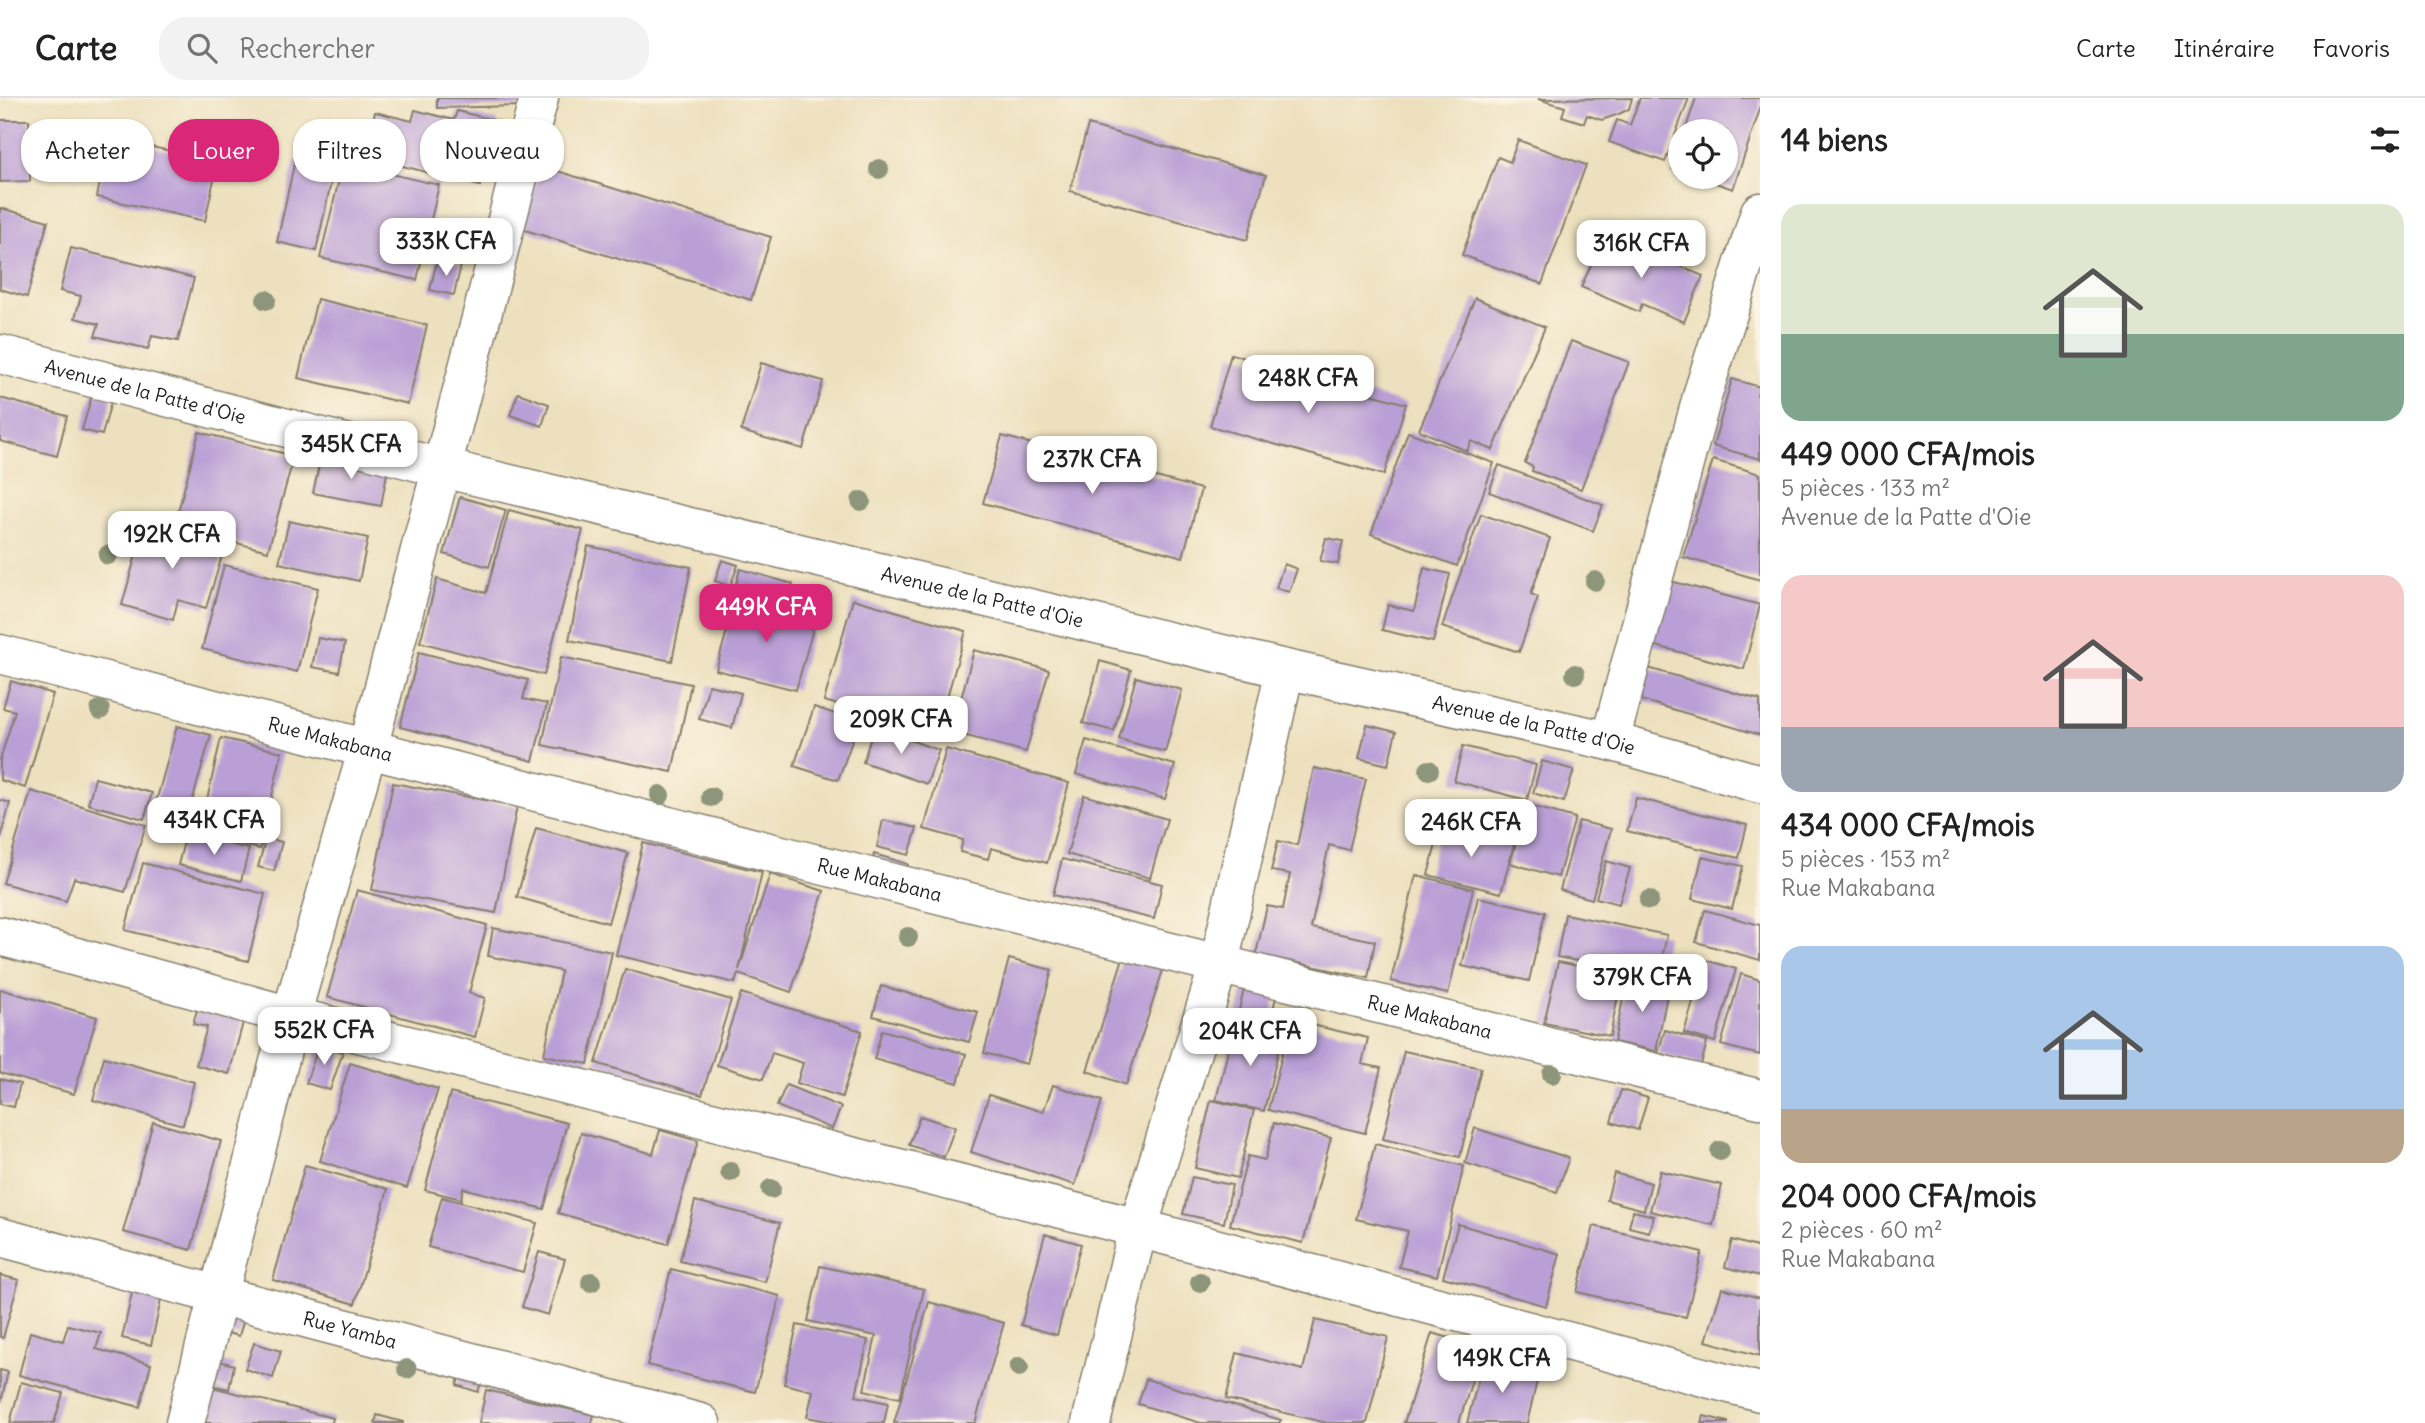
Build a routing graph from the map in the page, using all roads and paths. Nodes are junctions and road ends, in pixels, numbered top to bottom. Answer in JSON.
{"nodes":[{"id":1,"x":539,"y":98,"type":"edge"},
{"id":2,"x":1760,"y":212,"type":"edge"},
{"id":3,"x":0,"y":354,"type":"edge"},
{"id":4,"x":442,"y":468,"type":"junction"},
{"id":5,"x":0,"y":654,"type":"edge"},
{"id":6,"x":1285,"y":669,"type":"junction"},
{"id":7,"x":1610,"y":741,"type":"junction"},
{"id":8,"x":368,"y":748,"type":"junction"},
{"id":9,"x":1760,"y":784,"type":"edge"},
{"id":10,"x":0,"y":936,"type":"edge"},
{"id":11,"x":1219,"y":964,"type":"junction"},
{"id":12,"x":291,"y":1016,"type":"junction"},
{"id":13,"x":1760,"y":1099,"type":"edge"},
{"id":14,"x":1138,"y":1228,"type":"junction"},
{"id":15,"x":0,"y":1237,"type":"edge"},
{"id":16,"x":217,"y":1294,"type":"junction"},
{"id":17,"x":1760,"y":1392,"type":"edge"},
{"id":18,"x":185,"y":1423,"type":"edge"},
{"id":19,"x":701,"y":1423,"type":"edge"},
{"id":20,"x":1091,"y":1423,"type":"edge"}],
"edges":[{"from":1,"to":4,"type":"street"},
{"from":2,"to":7,"type":"street"},
{"from":3,"to":4,"type":"street","name":"Avenue de la Patte d'Oie"},
{"from":4,"to":6,"type":"street","name":"Avenue de la Patte d'Oie"},
{"from":4,"to":8,"type":"street"},
{"from":5,"to":8,"type":"street","name":"Rue Makabana"},
{"from":6,"to":7,"type":"street","name":"Avenue de la Patte d'Oie"},
{"from":6,"to":11,"type":"street"},
{"from":7,"to":9,"type":"street","name":"Avenue de la Patte d'Oie"},
{"from":8,"to":11,"type":"street","name":"Rue Makabana"},
{"from":8,"to":12,"type":"street"},
{"from":10,"to":12,"type":"street"},
{"from":11,"to":13,"type":"street","name":"Rue Makabana"},
{"from":11,"to":14,"type":"street"},
{"from":12,"to":14,"type":"street"},
{"from":12,"to":16,"type":"street"},
{"from":14,"to":17,"type":"street"},
{"from":14,"to":20,"type":"street"},
{"from":15,"to":16,"type":"street","name":"Rue Yamba"},
{"from":16,"to":18,"type":"street"},
{"from":16,"to":19,"type":"street","name":"Rue Yamba"}]}
